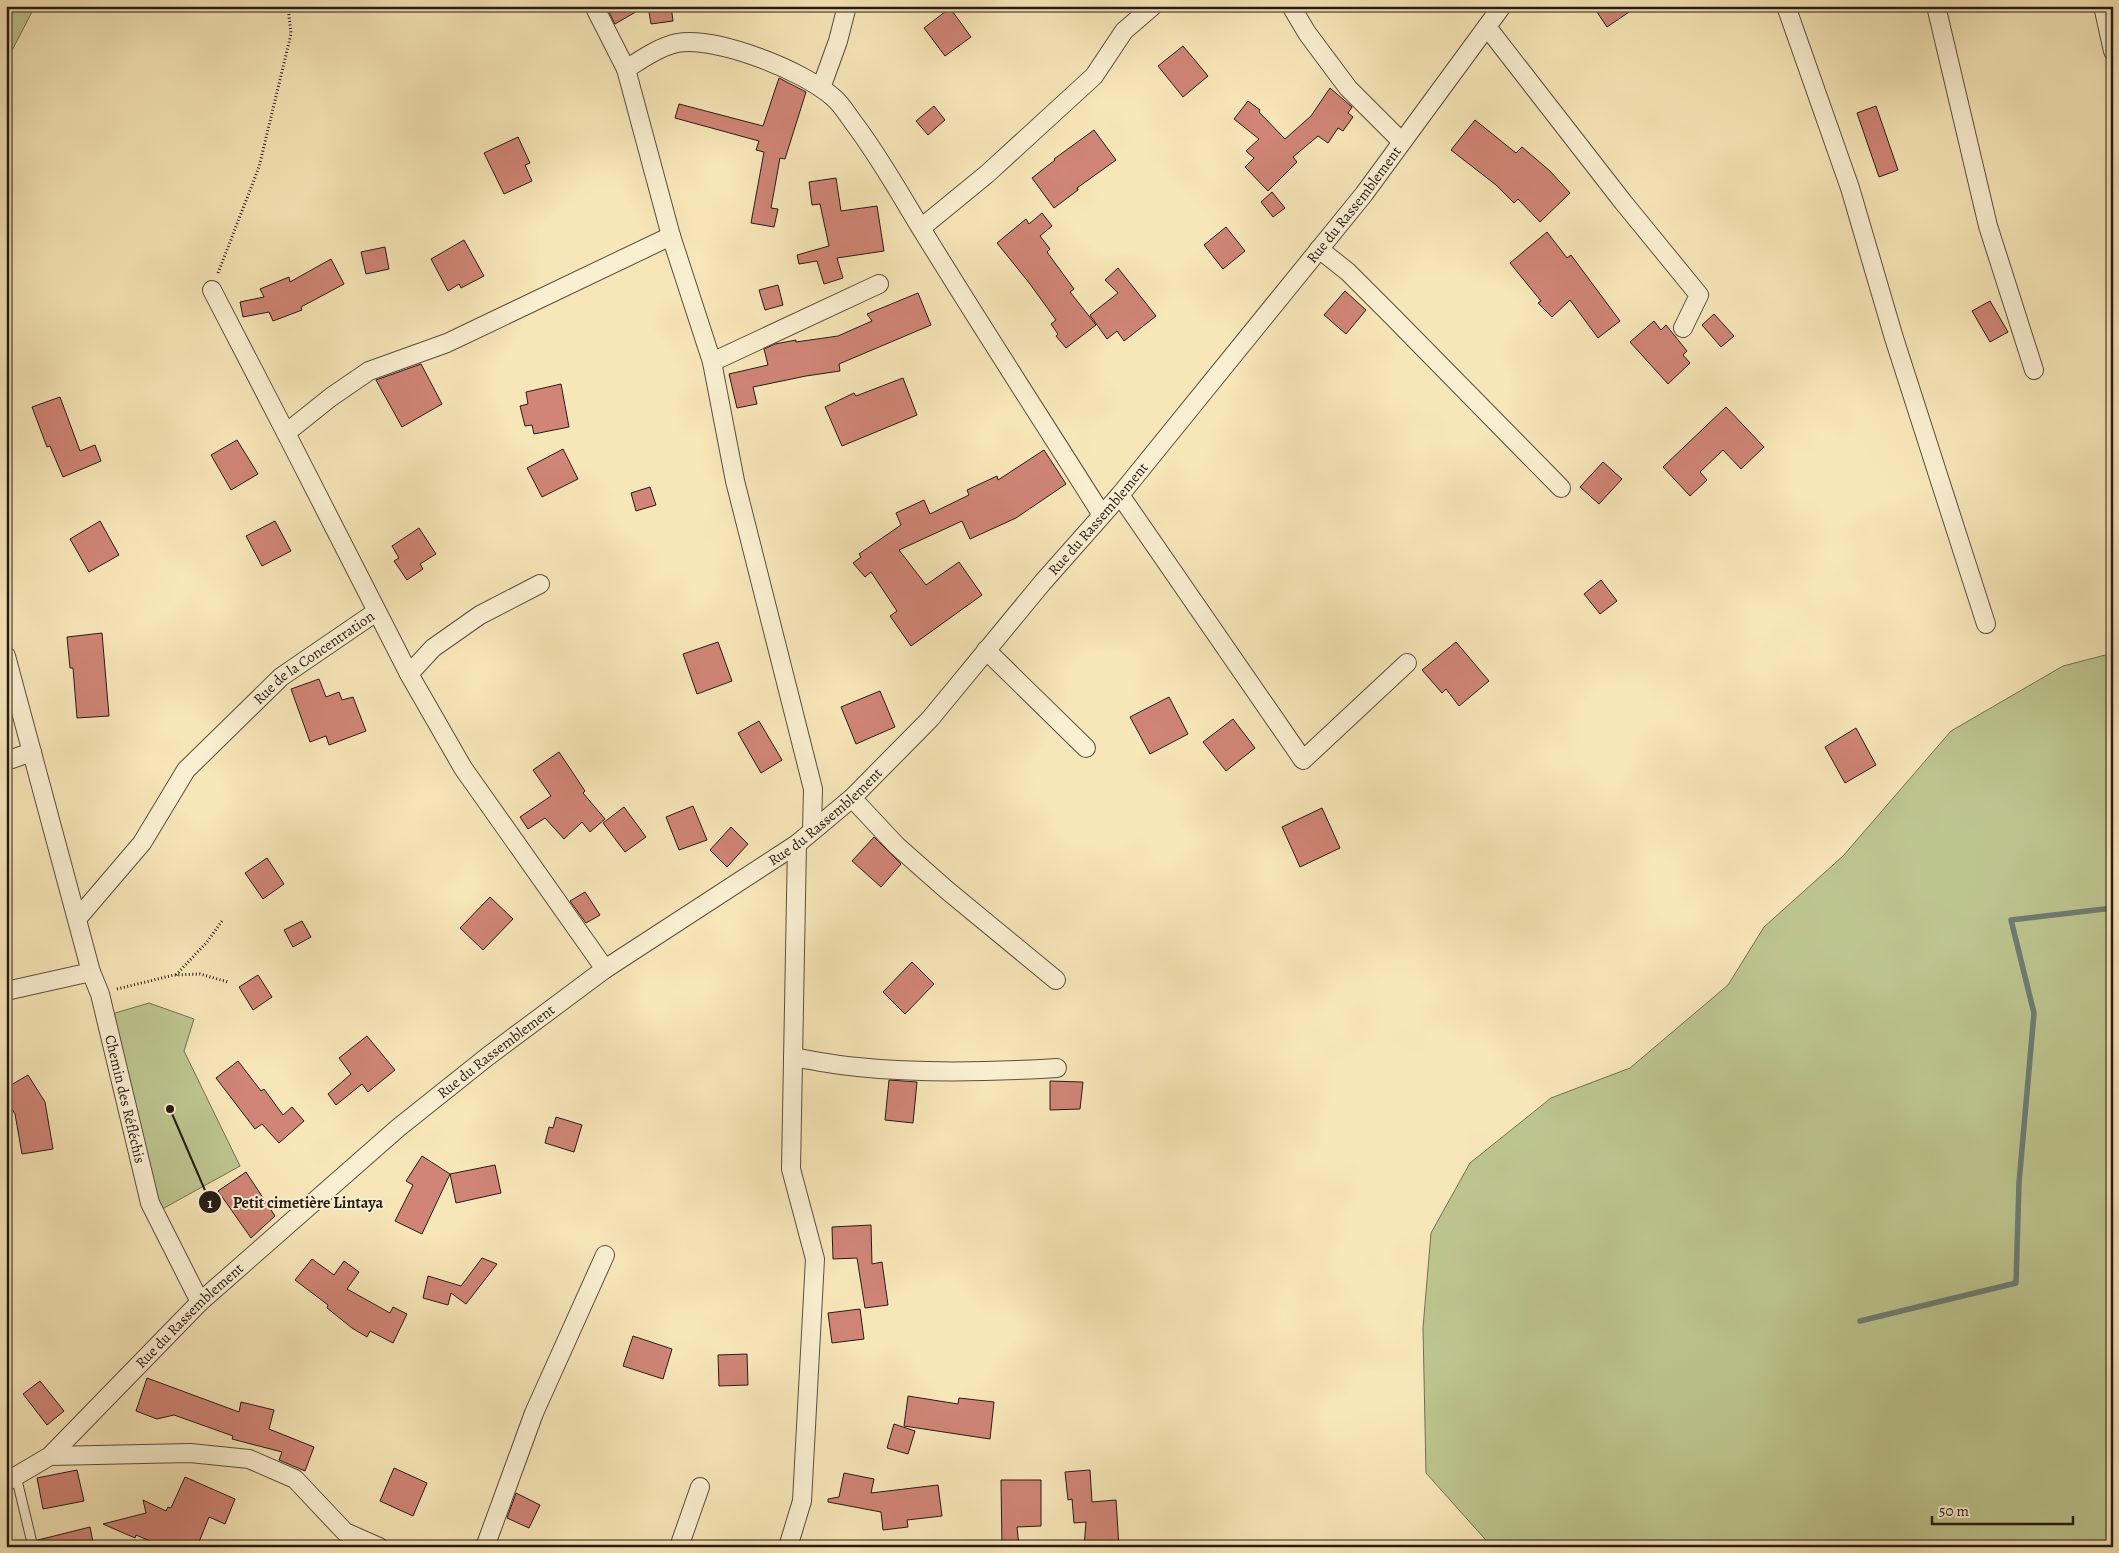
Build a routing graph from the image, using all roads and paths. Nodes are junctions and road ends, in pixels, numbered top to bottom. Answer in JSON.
{"nodes":[{"id":1,"x":288,"y":6,"type":"edge"},
{"id":2,"x":594,"y":6,"type":"edge"},
{"id":3,"x":846,"y":6,"type":"edge"},
{"id":4,"x":1154,"y":6,"type":"edge"},
{"id":5,"x":1291,"y":6,"type":"edge"},
{"id":6,"x":1502,"y":6,"type":"edge"},
{"id":7,"x":1786,"y":6,"type":"edge"},
{"id":8,"x":1936,"y":6,"type":"edge"},
{"id":9,"x":2103,"y":6,"type":"edge"},
{"id":10,"x":1487,"y":27,"type":"junction"},
{"id":11,"x":2113,"y":50,"type":"edge"},
{"id":12,"x":626,"y":69,"type":"junction"},
{"id":13,"x":821,"y":88,"type":"junction"},
{"id":14,"x":1402,"y":142,"type":"junction"},
{"id":15,"x":921,"y":228,"type":"junction"},
{"id":16,"x":671,"y":236,"type":"junction"},
{"id":17,"x":1319,"y":249,"type":"junction"},
{"id":18,"x":879,"y":284,"type":"dead end"},
{"id":19,"x":212,"y":290,"type":"joint"},
{"id":20,"x":1683,"y":328,"type":"dead end"},
{"id":21,"x":712,"y":362,"type":"junction"},
{"id":22,"x":2034,"y":370,"type":"dead end"},
{"id":23,"x":286,"y":433,"type":"junction"},
{"id":24,"x":1561,"y":488,"type":"dead end"},
{"id":25,"x":1120,"y":495,"type":"junction"},
{"id":26,"x":1102,"y":515,"type":"junction"},
{"id":27,"x":540,"y":584,"type":"dead end"},
{"id":28,"x":376,"y":612,"type":"junction"},
{"id":29,"x":1986,"y":624,"type":"dead end"},
{"id":30,"x":986,"y":650,"type":"junction"},
{"id":31,"x":6,"y":656,"type":"edge"},
{"id":32,"x":1407,"y":663,"type":"dead end"},
{"id":33,"x":408,"y":674,"type":"junction"},
{"id":34,"x":1086,"y":748,"type":"dead end"},
{"id":35,"x":32,"y":752,"type":"junction"},
{"id":36,"x":6,"y":761,"type":"edge"},
{"id":37,"x":852,"y":798,"type":"junction"},
{"id":38,"x":812,"y":831,"type":"junction"},
{"id":39,"x":797,"y":844,"type":"junction"},
{"id":40,"x":77,"y":919,"type":"junction"},
{"id":41,"x":222,"y":921,"type":"dead end"},
{"id":42,"x":605,"y":969,"type":"junction"},
{"id":43,"x":91,"y":972,"type":"junction"},
{"id":44,"x":176,"y":975,"type":"junction"},
{"id":45,"x":1056,"y":980,"type":"dead end"},
{"id":46,"x":228,"y":982,"type":"dead end"},
{"id":47,"x":6,"y":991,"type":"edge"},
{"id":48,"x":100,"y":994,"type":"junction"},
{"id":49,"x":793,"y":1057,"type":"junction"},
{"id":50,"x":1057,"y":1068,"type":"dead end"},
{"id":51,"x":605,"y":1255,"type":"dead end"},
{"id":52,"x":200,"y":1302,"type":"junction"},
{"id":53,"x":50,"y":1456,"type":"junction"},
{"id":54,"x":11,"y":1479,"type":"edge"},
{"id":55,"x":700,"y":1487,"type":"dead end"},
{"id":56,"x":33,"y":1547,"type":"edge"},
{"id":57,"x":379,"y":1547,"type":"edge"},
{"id":58,"x":484,"y":1547,"type":"edge"},
{"id":59,"x":679,"y":1547,"type":"edge"},
{"id":60,"x":788,"y":1547,"type":"edge"}],
"edges":[{"from":1,"to":19,"type":"path"},
{"from":2,"to":12,"type":"street"},
{"from":3,"to":13,"type":"street"},
{"from":4,"to":15,"type":"street"},
{"from":5,"to":14,"type":"street"},
{"from":6,"to":10,"type":"street","name":"Rue du Rassemblement"},
{"from":7,"to":29,"type":"street"},
{"from":8,"to":22,"type":"street"},
{"from":9,"to":11,"type":"street"},
{"from":10,"to":14,"type":"street","name":"Rue du Rassemblement"},
{"from":10,"to":20,"type":"street"},
{"from":12,"to":13,"type":"street"},
{"from":12,"to":16,"type":"street"},
{"from":13,"to":15,"type":"street"},
{"from":14,"to":17,"type":"street","name":"Rue du Rassemblement"},
{"from":15,"to":26,"type":"street"},
{"from":16,"to":21,"type":"street"},
{"from":16,"to":23,"type":"street"},
{"from":17,"to":24,"type":"street"},
{"from":17,"to":25,"type":"street","name":"Rue du Rassemblement"},
{"from":18,"to":21,"type":"street"},
{"from":19,"to":23,"type":"street"},
{"from":21,"to":38,"type":"street"},
{"from":23,"to":28,"type":"street"},
{"from":25,"to":26,"type":"street","name":"Rue du Rassemblement"},
{"from":25,"to":32,"type":"street"},
{"from":26,"to":30,"type":"street","name":"Rue du Rassemblement"},
{"from":27,"to":33,"type":"street"},
{"from":28,"to":33,"type":"street","name":"Rue de la Concentration"},
{"from":28,"to":40,"type":"street","name":"Rue de la Concentration"},
{"from":30,"to":34,"type":"street"},
{"from":30,"to":37,"type":"street","name":"Rue du Rassemblement"},
{"from":31,"to":35,"type":"street"},
{"from":33,"to":42,"type":"street","name":"Rue de la Concentration"},
{"from":35,"to":36,"type":"street"},
{"from":35,"to":40,"type":"street"},
{"from":37,"to":38,"type":"street","name":"Rue du Rassemblement"},
{"from":37,"to":45,"type":"street"},
{"from":38,"to":39,"type":"street","name":"Rue du Rassemblement"},
{"from":39,"to":42,"type":"street","name":"Rue du Rassemblement"},
{"from":39,"to":49,"type":"street"},
{"from":40,"to":43,"type":"street"},
{"from":41,"to":44,"type":"path"},
{"from":42,"to":52,"type":"street","name":"Rue du Rassemblement"},
{"from":43,"to":47,"type":"street"},
{"from":43,"to":48,"type":"street","name":"Chemin des Réfléchis"},
{"from":44,"to":46,"type":"path"},
{"from":44,"to":48,"type":"path"},
{"from":48,"to":52,"type":"street","name":"Chemin des Réfléchis"},
{"from":49,"to":50,"type":"street"},
{"from":49,"to":60,"type":"street"},
{"from":51,"to":58,"type":"street"},
{"from":52,"to":53,"type":"street","name":"Rue du Rassemblement"},
{"from":53,"to":54,"type":"street","name":"Rue du Rassemblement"},
{"from":53,"to":57,"type":"street"},
{"from":54,"to":56,"type":"lane"},
{"from":55,"to":59,"type":"street"}]}
